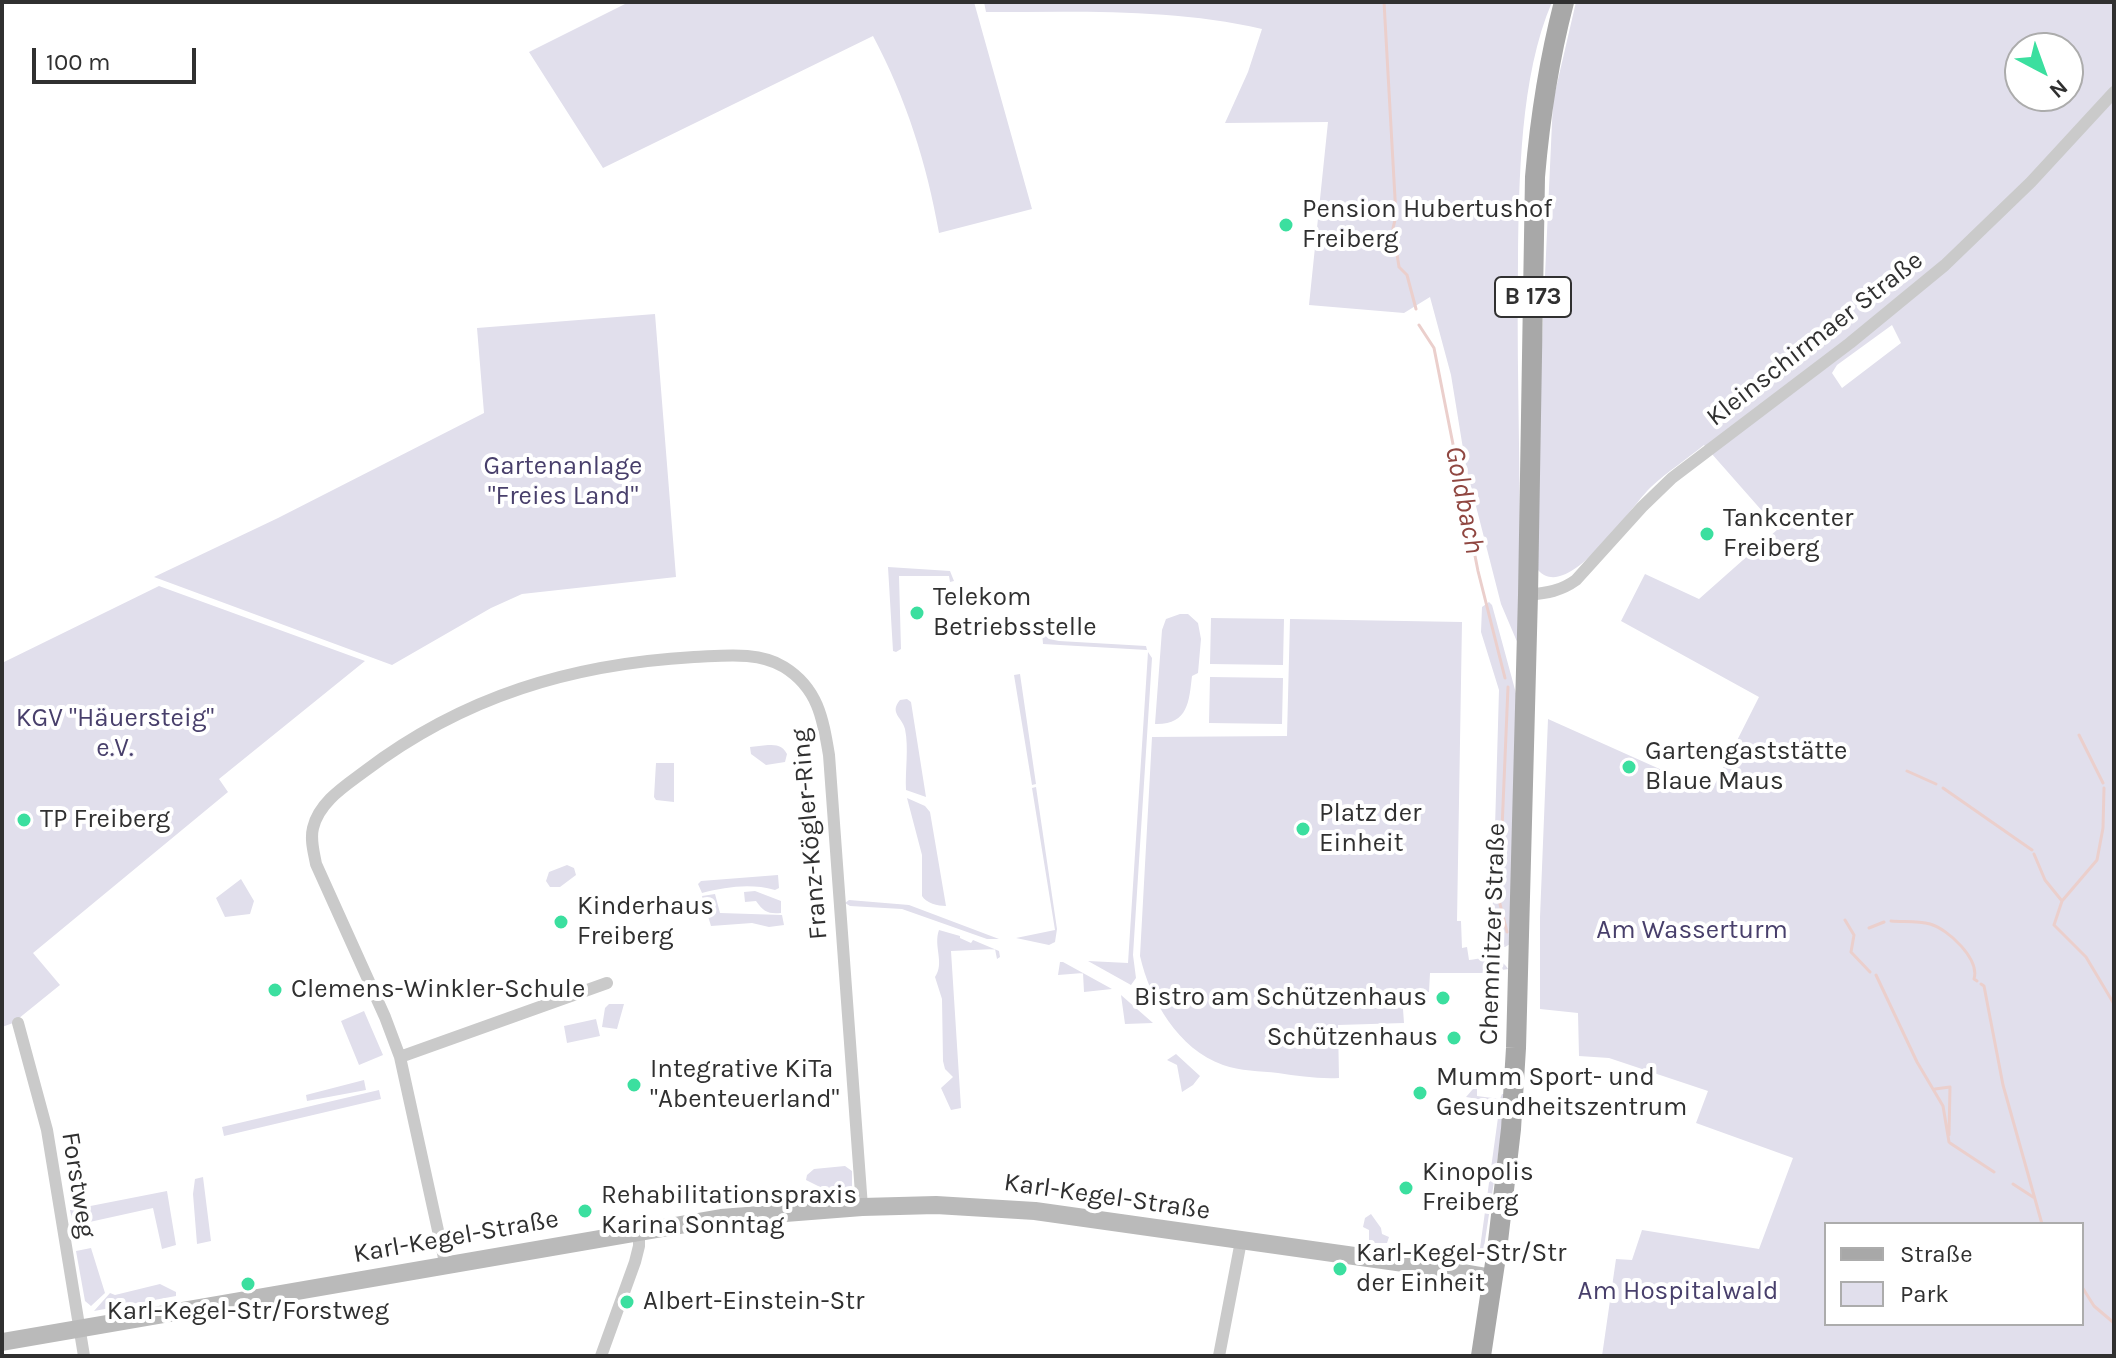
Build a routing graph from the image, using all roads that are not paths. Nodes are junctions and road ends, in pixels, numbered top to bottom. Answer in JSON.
{"nodes":[{"id":1,"x":1564,"y":2,"type":"edge"},
{"id":2,"x":2114,"y":92,"type":"edge"},
{"id":3,"x":1528,"y":595,"type":"junction"},
{"id":4,"x":607,"y":983,"type":"dead end"},
{"id":5,"x":18,"y":1023,"type":"dead end"},
{"id":6,"x":400,"y":1057,"type":"junction"},
{"id":7,"x":862,"y":1207,"type":"junction"},
{"id":8,"x":639,"y":1232,"type":"junction"},
{"id":9,"x":1241,"y":1241,"type":"junction"},
{"id":10,"x":446,"y":1267,"type":"junction"},
{"id":11,"x":1493,"y":1278,"type":"junction"},
{"id":12,"x":80,"y":1328,"type":"junction"},
{"id":13,"x":2,"y":1342,"type":"edge"},
{"id":14,"x":84,"y":1356,"type":"edge"},
{"id":15,"x":601,"y":1356,"type":"edge"},
{"id":16,"x":1219,"y":1356,"type":"edge"},
{"id":17,"x":1481,"y":1356,"type":"edge"}],
"edges":[{"from":1,"to":3,"type":"main road","number":"B 173"},
{"from":2,"to":3,"type":"street","name":"Kleinschirmaer Straße"},
{"from":3,"to":11,"type":"main road","name":"Chemnitzer Straße","number":"B 173"},
{"from":4,"to":6,"type":"street"},
{"from":5,"to":12,"type":"street","name":"Forstweg"},
{"from":6,"to":7,"type":"street","name":"Franz-Kögler-Ring"},
{"from":6,"to":10,"type":"street","name":"Franz-Kögler-Ring"},
{"from":7,"to":8,"type":"street","name":"Karl-Kegel-Straße"},
{"from":7,"to":9,"type":"street","name":"Karl-Kegel-Straße"},
{"from":8,"to":10,"type":"street","name":"Karl-Kegel-Straße"},
{"from":8,"to":15,"type":"street"},
{"from":9,"to":11,"type":"street","name":"Karl-Kegel-Straße"},
{"from":9,"to":16,"type":"street"},
{"from":10,"to":12,"type":"street","name":"Karl-Kegel-Straße"},
{"from":11,"to":17,"type":"main road","name":"Chemnitzer Straße","number":"B 173"},
{"from":12,"to":13,"type":"street","name":"Karl-Kegel-Straße"},
{"from":12,"to":14,"type":"street","name":"Forstweg"}]}
